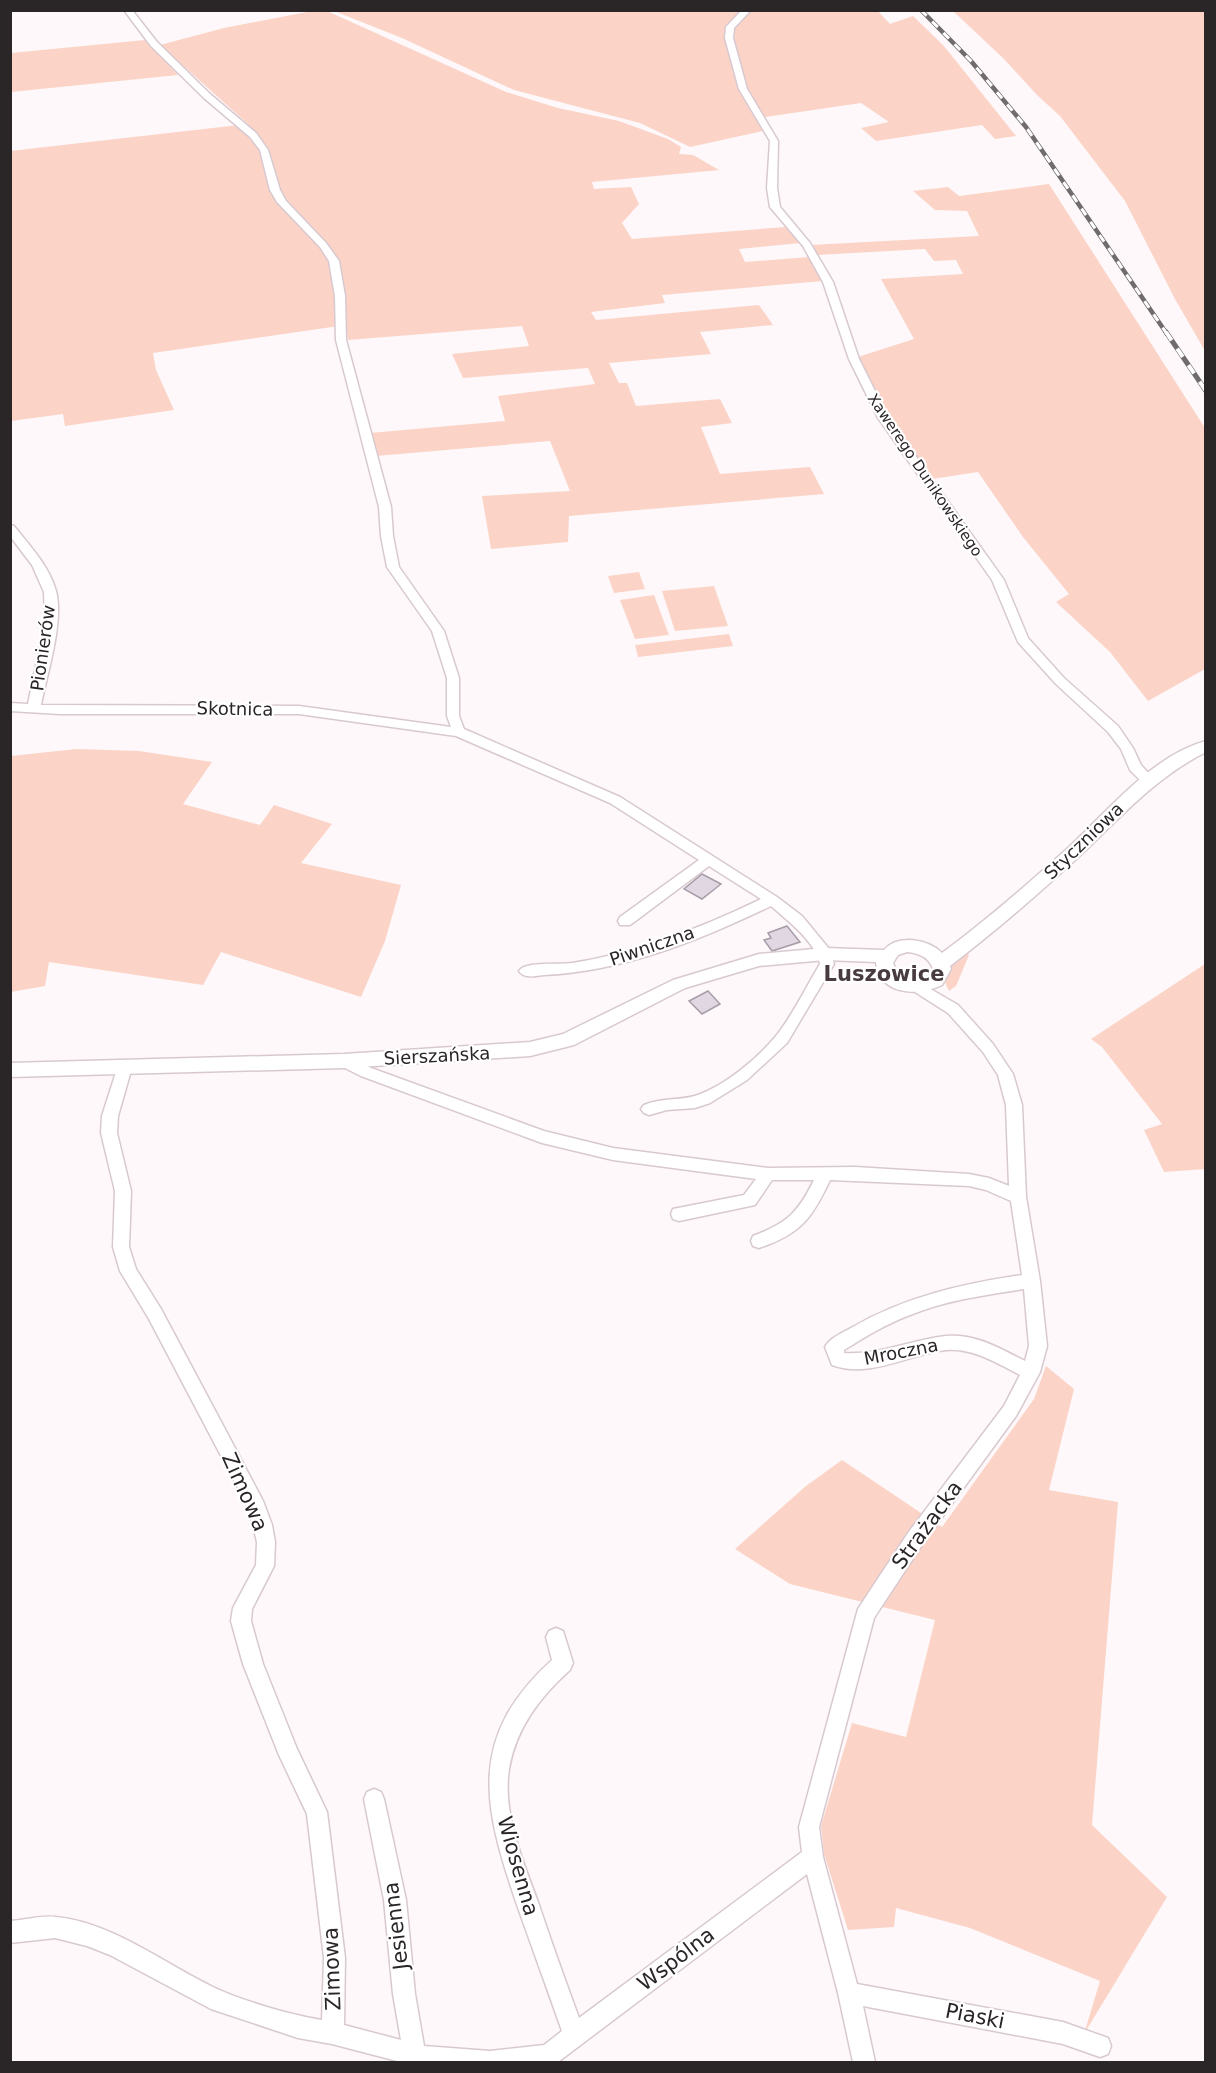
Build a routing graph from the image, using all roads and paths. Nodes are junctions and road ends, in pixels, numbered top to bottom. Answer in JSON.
{"nodes":[{"id":1,"x":128,"y":10,"type":"edge"},
{"id":2,"x":747,"y":10,"type":"edge"},
{"id":3,"x":10,"y":528,"type":"edge"},
{"id":4,"x":10,"y":707,"type":"edge"},
{"id":5,"x":34,"y":707,"type":"junction"},
{"id":6,"x":459,"y":732,"type":"junction"},
{"id":7,"x":1206,"y":746,"type":"edge"},
{"id":8,"x":1148,"y":780,"type":"junction"},
{"id":9,"x":708,"y":860,"type":"junction"},
{"id":10,"x":772,"y":900,"type":"junction"},
{"id":11,"x":625,"y":921,"type":"dead end"},
{"id":12,"x":825,"y":954,"type":"junction"},
{"id":13,"x":935,"y":957,"type":"junction"},
{"id":14,"x":886,"y":963,"type":"junction"},
{"id":15,"x":526,"y":971,"type":"dead end"},
{"id":16,"x":928,"y":984,"type":"junction"},
{"id":17,"x":344,"y":1061,"type":"junction"},
{"id":18,"x":124,"y":1067,"type":"junction"},
{"id":19,"x":10,"y":1070,"type":"edge"},
{"id":20,"x":649,"y":1109,"type":"dead end"},
{"id":21,"x":768,"y":1174,"type":"junction"},
{"id":22,"x":824,"y":1175,"type":"junction"},
{"id":23,"x":1018,"y":1197,"type":"junction"},
{"id":24,"x":679,"y":1214,"type":"dead end"},
{"id":25,"x":759,"y":1241,"type":"dead end"},
{"id":26,"x":1032,"y":1281,"type":"junction"},
{"id":27,"x":1031,"y":1372,"type":"junction"},
{"id":28,"x":556,"y":1637,"type":"dead end"},
{"id":29,"x":374,"y":1799,"type":"dead end"},
{"id":30,"x":813,"y":1857,"type":"junction"},
{"id":31,"x":10,"y":1932,"type":"edge"},
{"id":32,"x":849,"y":1993,"type":"junction"},
{"id":33,"x":332,"y":2033,"type":"junction"},
{"id":34,"x":575,"y":2037,"type":"junction"},
{"id":35,"x":1100,"y":2046,"type":"dead end"},
{"id":36,"x":414,"y":2055,"type":"junction"},
{"id":37,"x":545,"y":2059,"type":"edge"},
{"id":38,"x":864,"y":2062,"type":"edge"}],
"edges":[{"from":1,"to":6,"type":"street"},
{"from":2,"to":8,"type":"street","name":"Xawerego Dunikowskiego"},
{"from":3,"to":5,"type":"street","name":"Pionierów"},
{"from":4,"to":5,"type":"street","name":"Skotnica"},
{"from":5,"to":6,"type":"street","name":"Skotnica"},
{"from":6,"to":9,"type":"street","name":"Skotnica"},
{"from":7,"to":8,"type":"street","name":"Styczniowa"},
{"from":8,"to":13,"type":"street","name":"Styczniowa"},
{"from":9,"to":10,"type":"street","name":"Skotnica"},
{"from":9,"to":11,"type":"street"},
{"from":10,"to":12,"type":"street","name":"Skotnica"},
{"from":10,"to":15,"type":"street","name":"Piwniczna"},
{"from":12,"to":14,"type":"street","name":"Sierszańska"},
{"from":12,"to":17,"type":"street","name":"Sierszańska"},
{"from":12,"to":20,"type":"street"},
{"from":13,"to":14,"type":"street"},
{"from":13,"to":16,"type":"street"},
{"from":14,"to":16,"type":"street"},
{"from":16,"to":23,"type":"street","name":"Strażacka"},
{"from":17,"to":18,"type":"street","name":"Sierszańska"},
{"from":17,"to":21,"type":"street"},
{"from":18,"to":19,"type":"street","name":"Sierszańska"},
{"from":18,"to":33,"type":"street","name":"Zimowa"},
{"from":21,"to":22,"type":"street"},
{"from":21,"to":24,"type":"street"},
{"from":22,"to":23,"type":"street"},
{"from":22,"to":25,"type":"street"},
{"from":23,"to":26,"type":"street","name":"Strażacka"},
{"from":26,"to":27,"type":"street","name":"Strażacka"},
{"from":26,"to":27,"type":"street","name":"Mroczna"},
{"from":27,"to":30,"type":"street","name":"Strażacka"},
{"from":28,"to":34,"type":"street","name":"Wiosenna"},
{"from":29,"to":36,"type":"street","name":"Jesienna"},
{"from":30,"to":32,"type":"street","name":"Strażacka"},
{"from":30,"to":34,"type":"street","name":"Wspólna"},
{"from":31,"to":33,"type":"street"},
{"from":32,"to":35,"type":"street","name":"Piaski"},
{"from":32,"to":38,"type":"street","name":"Strażacka"},
{"from":33,"to":36,"type":"street"},
{"from":34,"to":37,"type":"street","name":"Wspólna"},
{"from":36,"to":37,"type":"street"}]}
